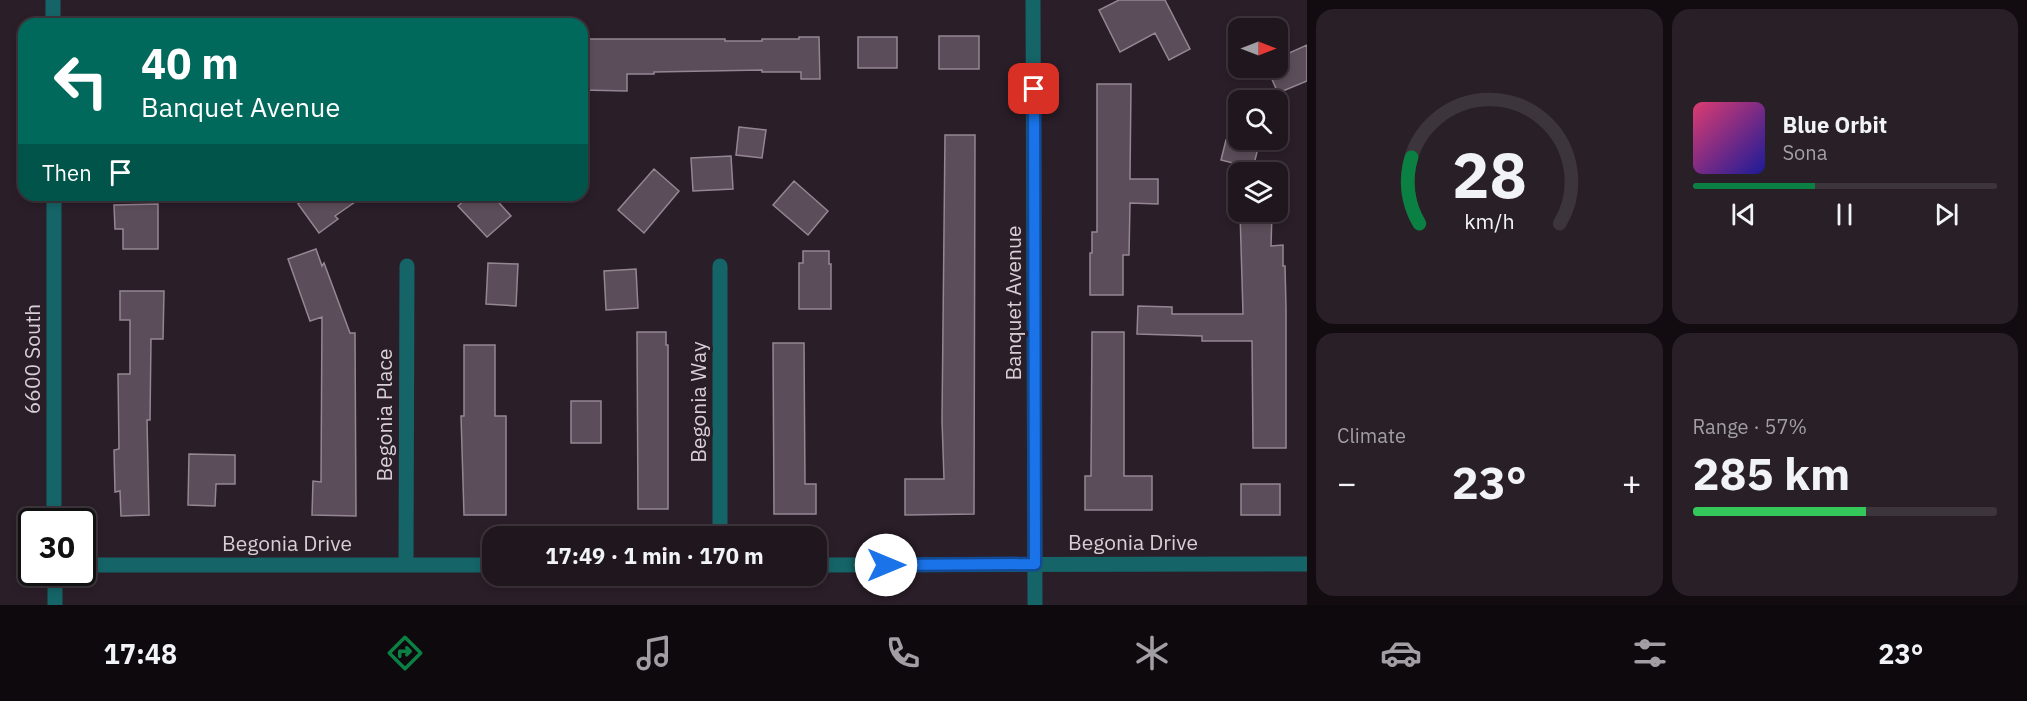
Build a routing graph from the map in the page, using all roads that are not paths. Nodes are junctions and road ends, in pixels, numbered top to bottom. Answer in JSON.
{"nodes":[{"id":1,"x":53,"y":0,"type":"edge"},
{"id":2,"x":1033,"y":0,"type":"edge"},
{"id":3,"x":53,"y":18,"type":"edge"},
{"id":4,"x":54,"y":201,"type":"edge"},
{"id":5,"x":407,"y":266,"type":"dead end"},
{"id":6,"x":720,"y":266,"type":"dead end"},
{"id":7,"x":54,"y":508,"type":"edge"},
{"id":8,"x":720,"y":526,"type":"edge"},
{"id":9,"x":1035,"y":564,"type":"junction"},
{"id":10,"x":1307,"y":564,"type":"edge"},
{"id":11,"x":96,"y":565,"type":"edge"},
{"id":12,"x":406,"y":565,"type":"junction"},
{"id":13,"x":482,"y":565,"type":"edge"},
{"id":14,"x":827,"y":565,"type":"edge"},
{"id":15,"x":55,"y":586,"type":"edge"},
{"id":16,"x":55,"y":605,"type":"edge"},
{"id":17,"x":1035,"y":605,"type":"edge"}],
"edges":[{"from":1,"to":3,"type":"street"},
{"from":2,"to":9,"type":"street","name":"Banquet Avenue"},
{"from":4,"to":7,"type":"street","name":"6600 South"},
{"from":5,"to":12,"type":"street","name":"Begonia Place"},
{"from":6,"to":8,"type":"street","name":"Begonia Way"},
{"from":9,"to":10,"type":"street","name":"Begonia Drive"},
{"from":9,"to":14,"type":"street","name":"Begonia Drive"},
{"from":9,"to":17,"type":"street","name":"Banquet Avenue"},
{"from":11,"to":12,"type":"street","name":"Begonia Drive"},
{"from":12,"to":13,"type":"street","name":"Begonia Drive"},
{"from":15,"to":16,"type":"street"}]}
